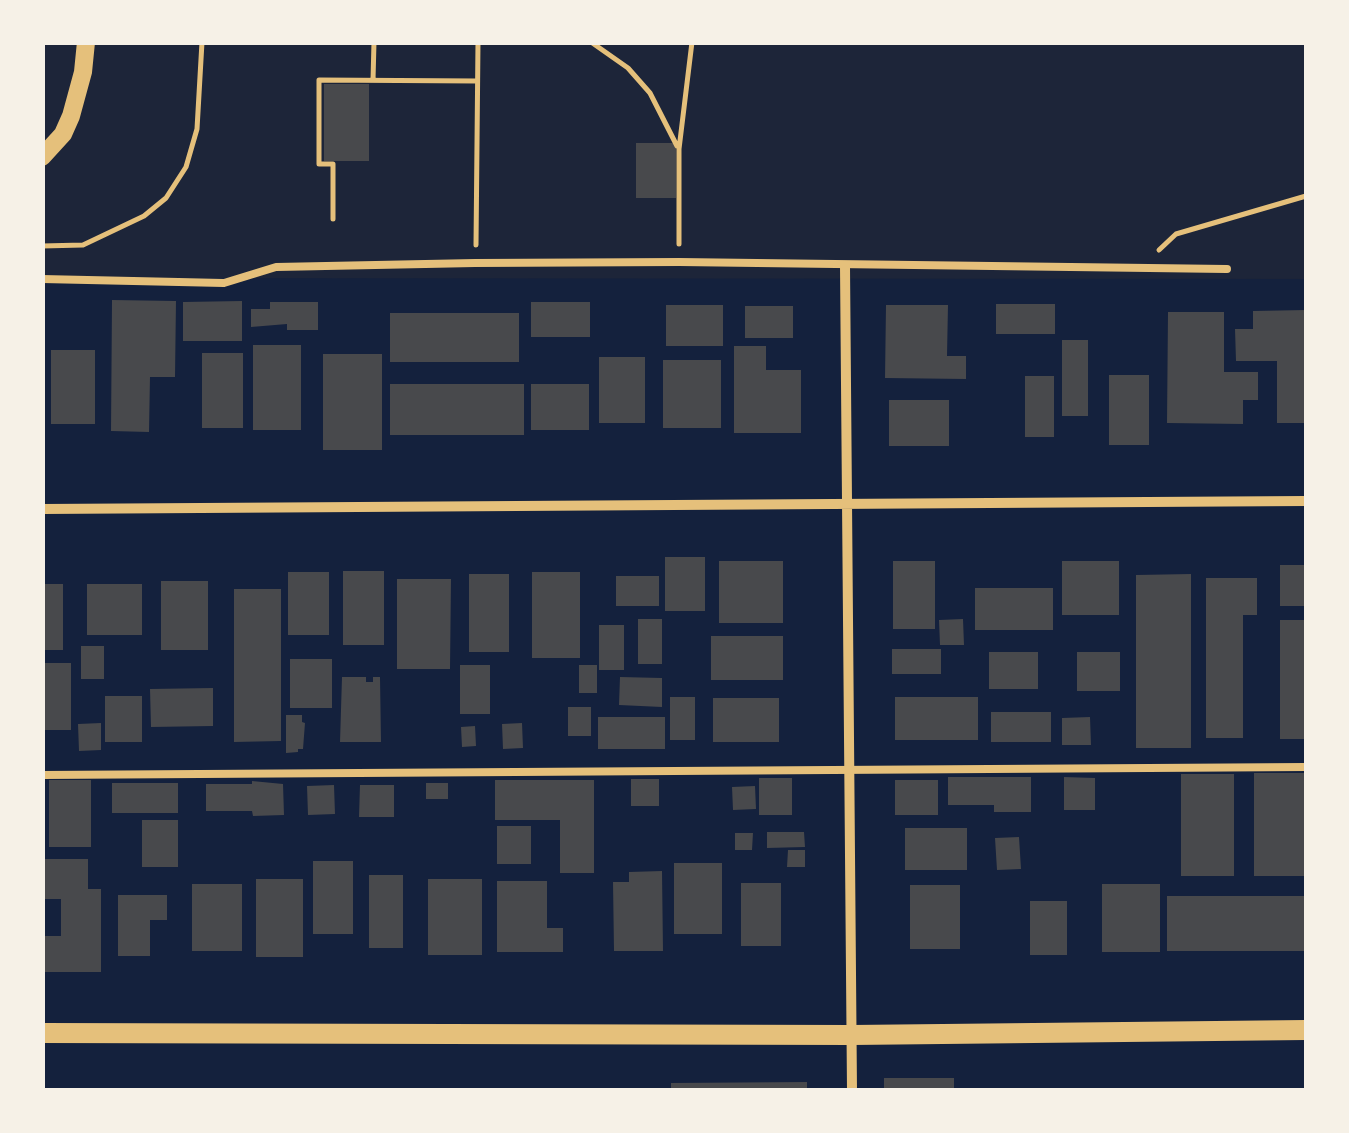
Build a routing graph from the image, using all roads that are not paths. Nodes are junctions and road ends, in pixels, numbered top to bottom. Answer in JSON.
{"nodes":[{"id":1,"x":86,"y":42,"type":"edge"},
{"id":2,"x":42,"y":157,"type":"edge"},
{"id":3,"x":845,"y":266,"type":"junction"},
{"id":4,"x":1227,"y":269,"type":"dead end"},
{"id":5,"x":42,"y":280,"type":"edge"},
{"id":6,"x":1306,"y":501,"type":"edge"},
{"id":7,"x":848,"y":506,"type":"junction"},
{"id":8,"x":42,"y":509,"type":"edge"},
{"id":9,"x":1306,"y":767,"type":"edge"},
{"id":10,"x":850,"y":770,"type":"junction"},
{"id":11,"x":42,"y":775,"type":"edge"},
{"id":12,"x":1306,"y":1030,"type":"edge"},
{"id":13,"x":42,"y":1032,"type":"edge"},
{"id":14,"x":852,"y":1035,"type":"junction"},
{"id":15,"x":852,"y":1090,"type":"edge"}],
"edges":[{"from":1,"to":2,"type":"street"},
{"from":3,"to":4,"type":"lane"},
{"from":3,"to":5,"type":"lane"},
{"from":3,"to":7,"type":"street"},
{"from":6,"to":7,"type":"street"},
{"from":7,"to":8,"type":"street"},
{"from":7,"to":10,"type":"street"},
{"from":9,"to":10,"type":"lane"},
{"from":10,"to":11,"type":"lane"},
{"from":10,"to":14,"type":"street"},
{"from":12,"to":14,"type":"main road"},
{"from":13,"to":14,"type":"main road"},
{"from":14,"to":15,"type":"street"}]}
